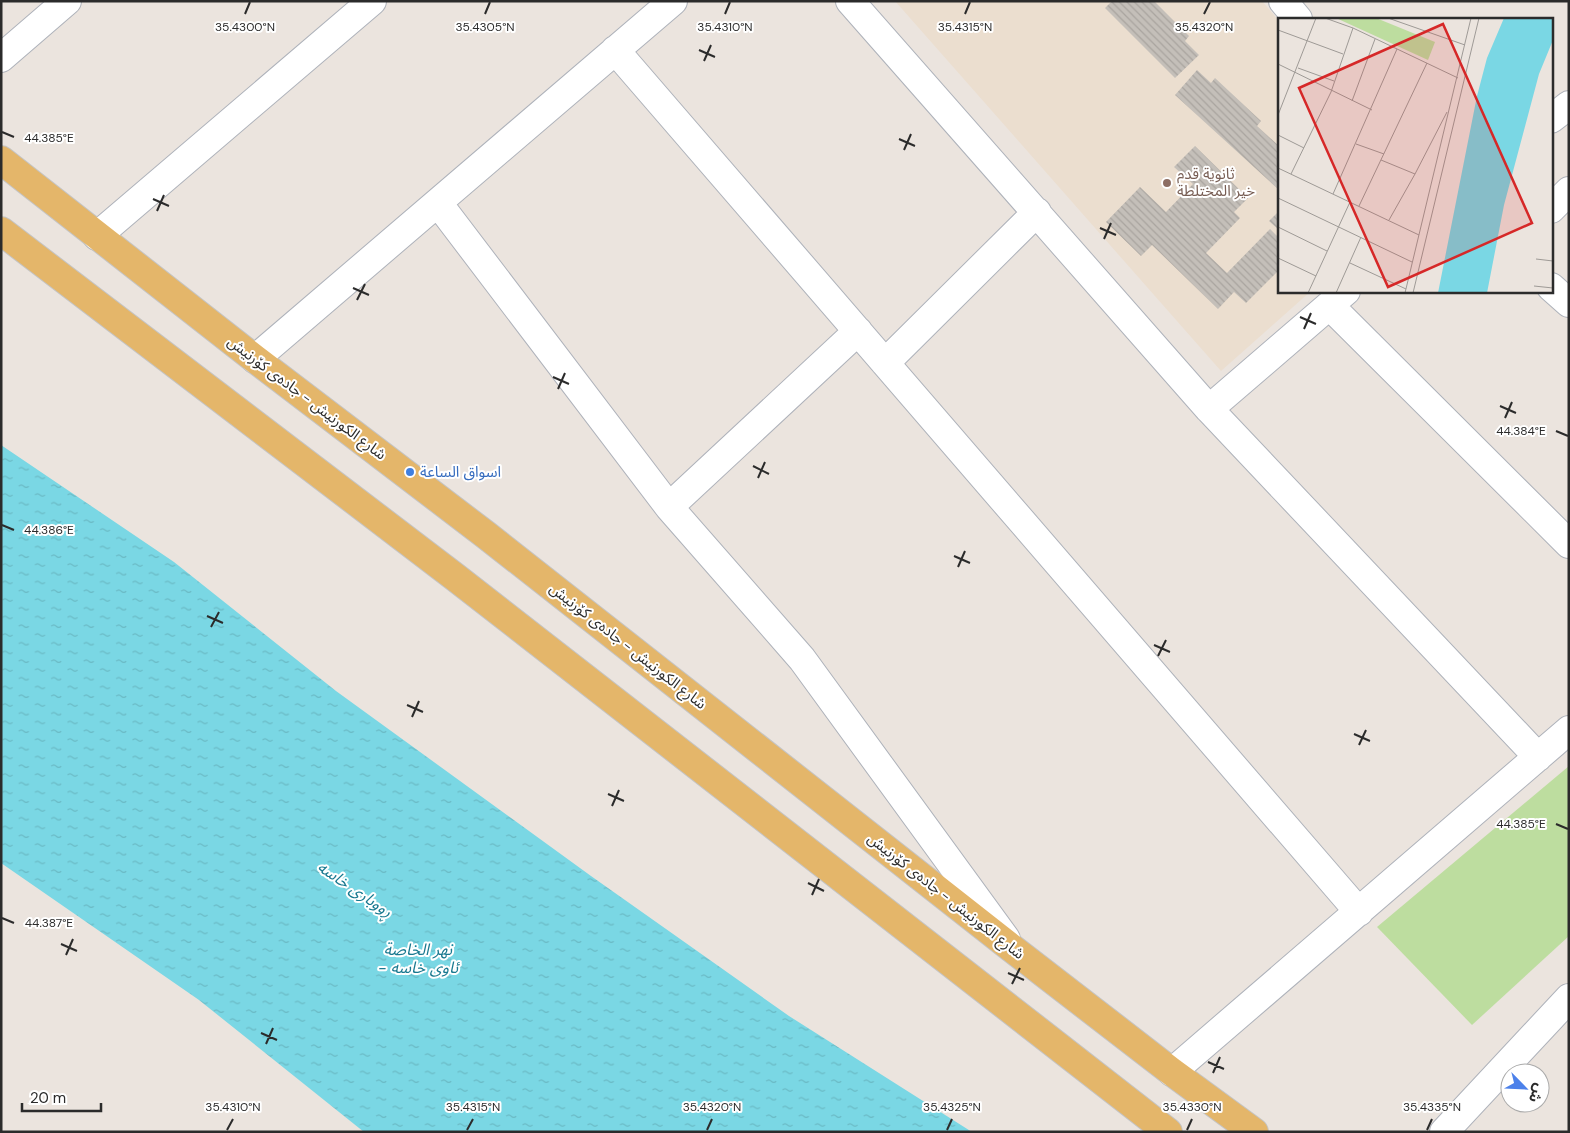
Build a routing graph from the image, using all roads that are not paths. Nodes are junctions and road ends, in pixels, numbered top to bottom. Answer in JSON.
{"nodes":[{"id":1,"x":67,"y":1,"type":"edge"},
{"id":2,"x":372,"y":1,"type":"edge"},
{"id":3,"x":850,"y":1,"type":"edge"},
{"id":4,"x":1284,"y":1,"type":"edge"},
{"id":5,"x":672,"y":2,"type":"edge"},
{"id":6,"x":1297,"y":18,"type":"edge"},
{"id":7,"x":615,"y":50,"type":"junction"},
{"id":8,"x":1,"y":58,"type":"edge"},
{"id":9,"x":1569,"y":105,"type":"edge"},
{"id":10,"x":1552,"y":118,"type":"edge"},
{"id":11,"x":1,"y":160,"type":"edge"},
{"id":12,"x":1569,"y":191,"type":"edge"},
{"id":13,"x":438,"y":202,"type":"junction"},
{"id":14,"x":1552,"y":208,"type":"edge"},
{"id":15,"x":1037,"y":212,"type":"junction"},
{"id":16,"x":1,"y":232,"type":"edge"},
{"id":17,"x":97,"y":236,"type":"junction"},
{"id":18,"x":1552,"y":288,"type":"edge"},
{"id":19,"x":1338,"y":299,"type":"edge"},
{"id":20,"x":1569,"y":303,"type":"edge"},
{"id":21,"x":858,"y":331,"type":"junction"},
{"id":22,"x":255,"y":359,"type":"junction"},
{"id":23,"x":885,"y":363,"type":"junction"},
{"id":24,"x":1209,"y":409,"type":"junction"},
{"id":25,"x":669,"y":507,"type":"junction"},
{"id":26,"x":1569,"y":544,"type":"edge"},
{"id":27,"x":1569,"y":730,"type":"edge"},
{"id":28,"x":1538,"y":758,"type":"junction"},
{"id":29,"x":1359,"y":912,"type":"junction"},
{"id":30,"x":1014,"y":950,"type":"junction"},
{"id":31,"x":1569,"y":998,"type":"edge"},
{"id":32,"x":1172,"y":1072,"type":"junction"},
{"id":33,"x":1168,"y":1132,"type":"edge"},
{"id":34,"x":1254,"y":1132,"type":"edge"},
{"id":35,"x":1444,"y":1132,"type":"edge"}],
"edges":[{"from":1,"to":8,"type":"street"},
{"from":2,"to":17,"type":"street"},
{"from":3,"to":15,"type":"street"},
{"from":4,"to":6,"type":"street"},
{"from":5,"to":7,"type":"street"},
{"from":7,"to":13,"type":"street"},
{"from":7,"to":21,"type":"street"},
{"from":9,"to":10,"type":"street"},
{"from":11,"to":17,"type":"main road","name":"شارع الكورنيش - جادەی کۆرنیش"},
{"from":12,"to":14,"type":"street"},
{"from":13,"to":22,"type":"street"},
{"from":13,"to":25,"type":"street"},
{"from":15,"to":23,"type":"street"},
{"from":15,"to":24,"type":"street"},
{"from":16,"to":33,"type":"main road"},
{"from":17,"to":22,"type":"main road","name":"شارع الكورنيش - جادەی کۆرنیش"},
{"from":18,"to":20,"type":"street"},
{"from":19,"to":24,"type":"street"},
{"from":19,"to":26,"type":"street"},
{"from":21,"to":23,"type":"street"},
{"from":21,"to":25,"type":"street"},
{"from":22,"to":30,"type":"main road","name":"شارع الكورنيش - جادەی کۆرنیش"},
{"from":23,"to":29,"type":"street"},
{"from":24,"to":28,"type":"street"},
{"from":25,"to":30,"type":"street"},
{"from":27,"to":28,"type":"street"},
{"from":28,"to":29,"type":"street"},
{"from":29,"to":32,"type":"street"},
{"from":30,"to":32,"type":"main road","name":"شارع الكورنيش - جادەی کۆرنیش"},
{"from":31,"to":35,"type":"street"},
{"from":32,"to":34,"type":"main road","name":"شارع الكورنيش - جادەی کۆرنیش"}]}
